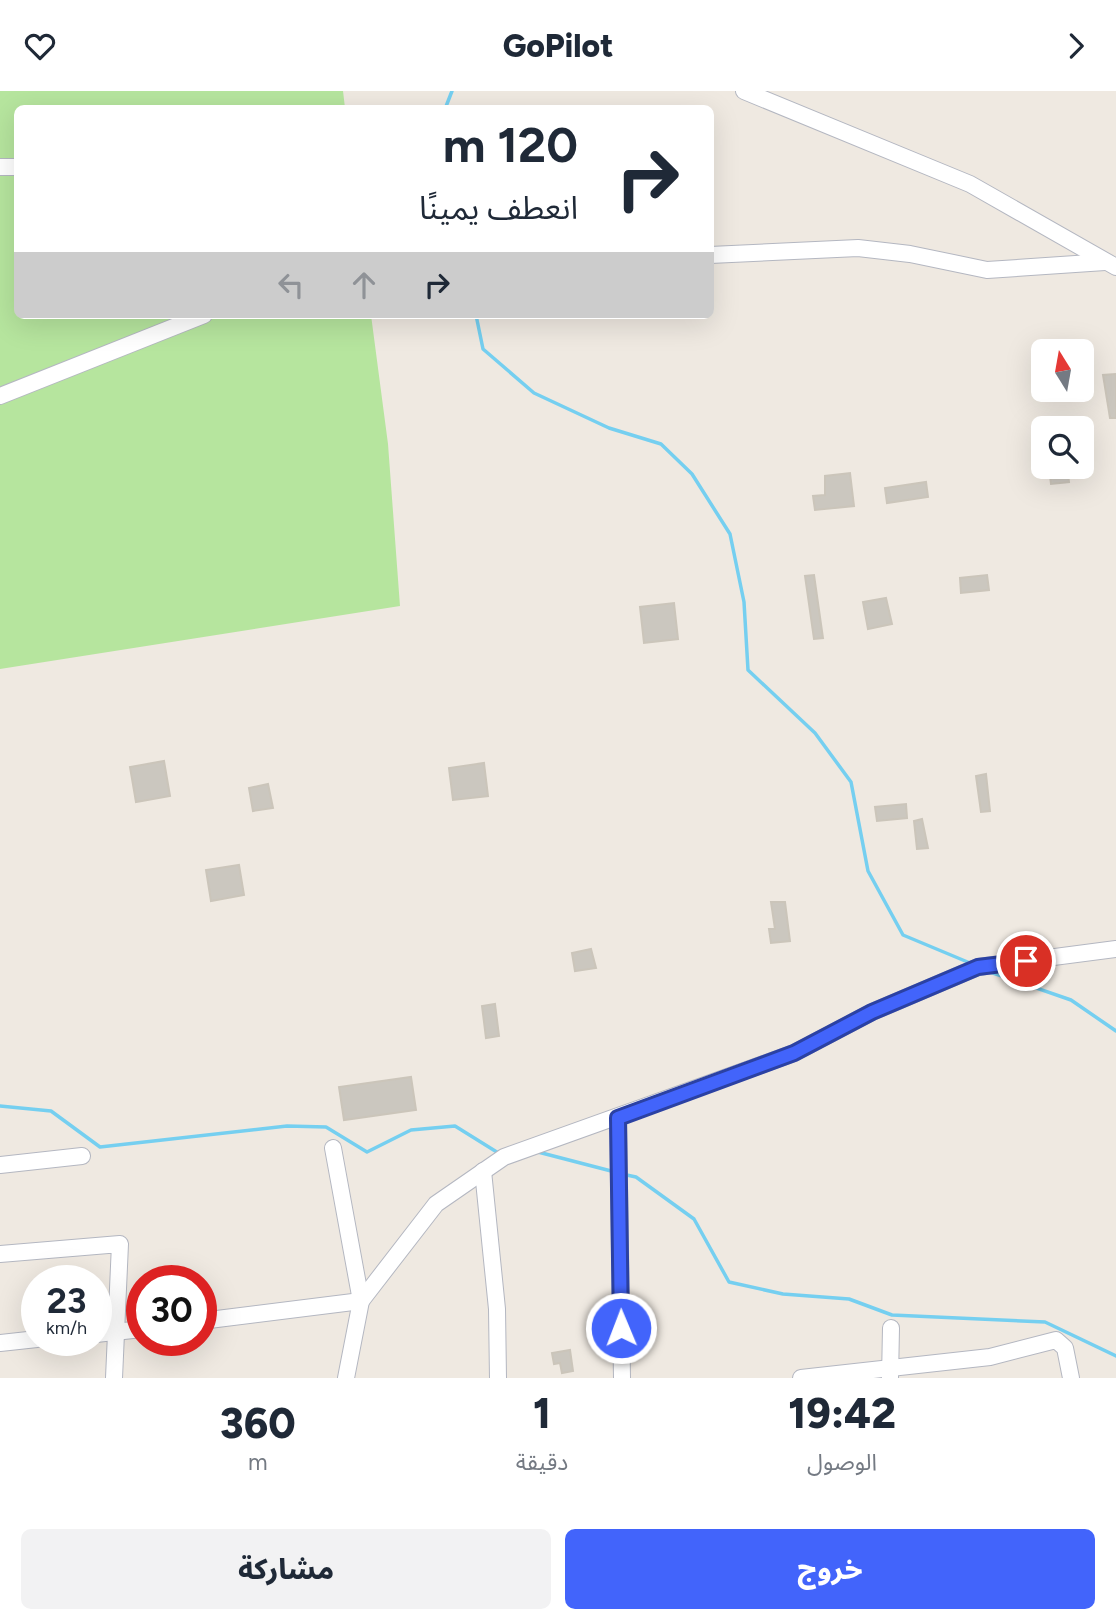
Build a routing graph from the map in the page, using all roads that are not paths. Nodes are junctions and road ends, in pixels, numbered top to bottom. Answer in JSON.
{"nodes":[{"id":1,"x":744,"y":91,"type":"edge"},
{"id":2,"x":714,"y":255,"type":"edge"},
{"id":3,"x":1110,"y":265,"type":"edge"},
{"id":4,"x":194,"y":319,"type":"edge"},
{"id":5,"x":0,"y":397,"type":"edge"},
{"id":6,"x":1116,"y":949,"type":"edge"},
{"id":7,"x":618,"y":1118,"type":"junction"},
{"id":8,"x":333,"y":1148,"type":"dead end"},
{"id":9,"x":82,"y":1156,"type":"dead end"},
{"id":10,"x":0,"y":1165,"type":"edge"},
{"id":11,"x":483,"y":1171,"type":"junction"},
{"id":12,"x":0,"y":1254,"type":"edge"},
{"id":13,"x":361,"y":1301,"type":"junction"},
{"id":14,"x":217,"y":1319,"type":"edge"},
{"id":15,"x":891,"y":1328,"type":"dead end"},
{"id":16,"x":126,"y":1331,"type":"edge"},
{"id":17,"x":112,"y":1332,"type":"edge"},
{"id":18,"x":116,"y":1332,"type":"junction"},
{"id":19,"x":21,"y":1341,"type":"edge"},
{"id":20,"x":0,"y":1343,"type":"edge"},
{"id":21,"x":889,"y":1373,"type":"edge"},
{"id":22,"x":114,"y":1378,"type":"edge"},
{"id":23,"x":346,"y":1378,"type":"edge"},
{"id":24,"x":498,"y":1378,"type":"edge"},
{"id":25,"x":622,"y":1378,"type":"edge"},
{"id":26,"x":801,"y":1378,"type":"edge"},
{"id":27,"x":1071,"y":1378,"type":"edge"}],
"edges":[{"from":1,"to":3,"type":"street"},
{"from":2,"to":3,"type":"street"},
{"from":4,"to":5,"type":"street"},
{"from":6,"to":7,"type":"street"},
{"from":7,"to":11,"type":"street"},
{"from":7,"to":25,"type":"street"},
{"from":8,"to":13,"type":"street"},
{"from":9,"to":10,"type":"street"},
{"from":11,"to":13,"type":"street"},
{"from":11,"to":24,"type":"street"},
{"from":12,"to":18,"type":"street"},
{"from":13,"to":14,"type":"street"},
{"from":13,"to":23,"type":"street"},
{"from":15,"to":21,"type":"street"},
{"from":16,"to":18,"type":"street"},
{"from":17,"to":18,"type":"street"},
{"from":18,"to":22,"type":"street"},
{"from":19,"to":20,"type":"street"},
{"from":21,"to":26,"type":"street"},
{"from":21,"to":27,"type":"street"}]}
